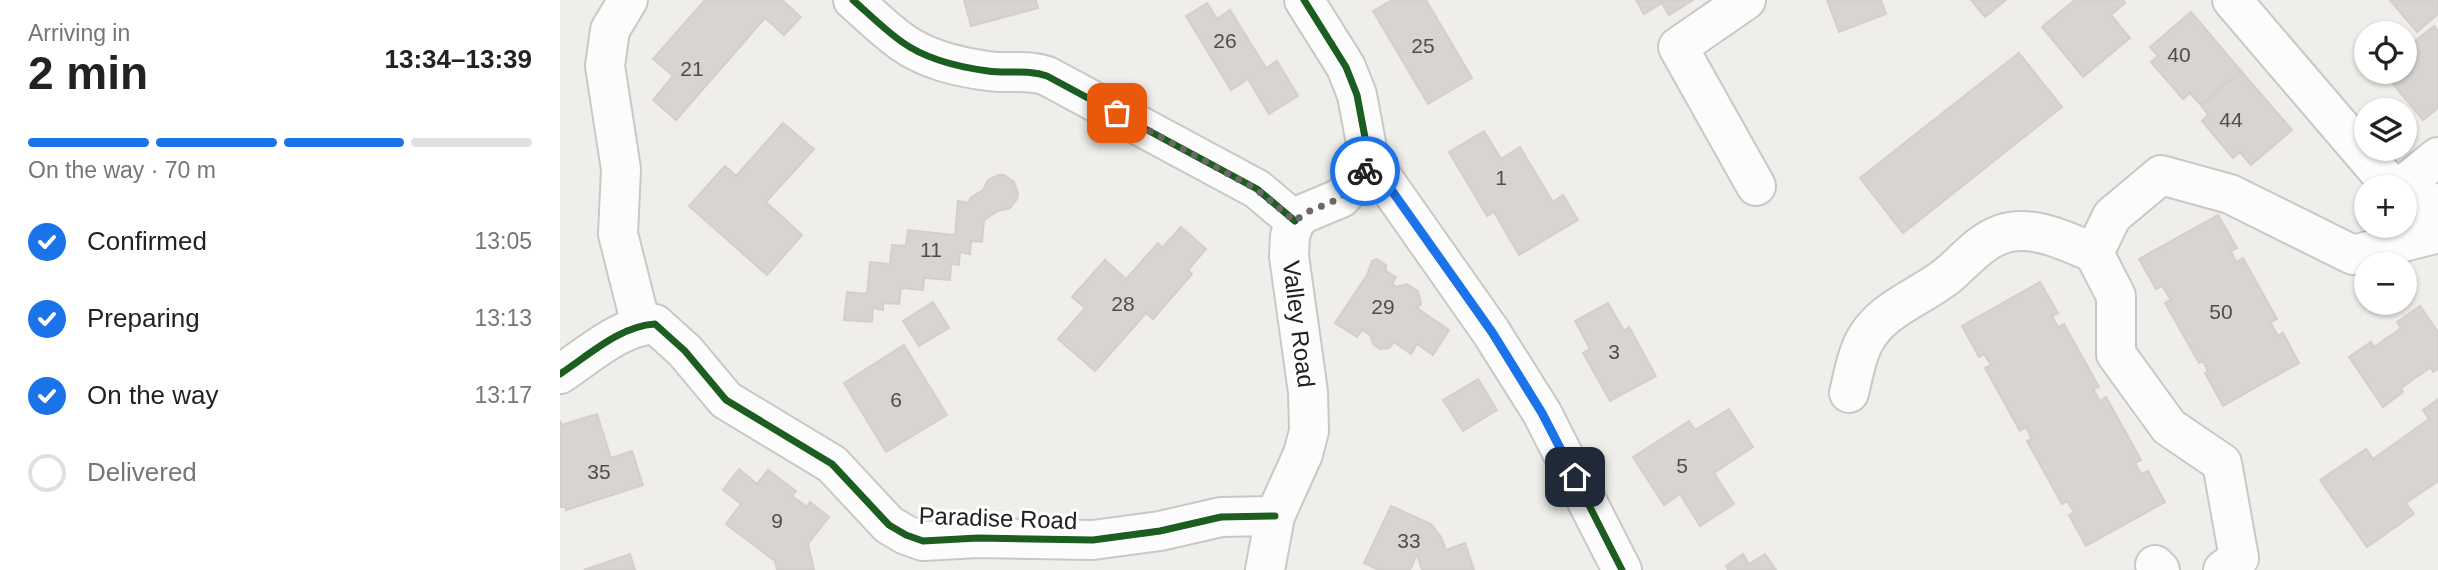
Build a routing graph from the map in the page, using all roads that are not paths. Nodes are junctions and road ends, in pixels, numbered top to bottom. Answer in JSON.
{"nodes":[{"id":1,"x":628,"y":0,"type":"edge"},
{"id":2,"x":853,"y":0,"type":"edge"},
{"id":3,"x":1304,"y":0,"type":"edge"},
{"id":4,"x":1746,"y":0,"type":"edge"},
{"id":5,"x":2232,"y":0,"type":"edge"},
{"id":6,"x":2438,"y":157,"type":"edge"},
{"id":7,"x":1370,"y":164,"type":"junction"},
{"id":8,"x":2382,"y":175,"type":"edge"},
{"id":9,"x":1756,"y":186,"type":"dead end"},
{"id":10,"x":2422,"y":215,"type":"edge"},
{"id":11,"x":1295,"y":221,"type":"junction"},
{"id":12,"x":2094,"y":253,"type":"junction"},
{"id":13,"x":641,"y":325,"type":"junction"},
{"id":14,"x":560,"y":374,"type":"edge"},
{"id":15,"x":1849,"y":393,"type":"dead end"},
{"id":16,"x":1275,"y":516,"type":"junction"},
{"id":17,"x":1270,"y":569,"type":"edge"},
{"id":18,"x":1622,"y":570,"type":"edge"},
{"id":19,"x":2223,"y":570,"type":"edge"}],
"edges":[{"from":1,"to":13,"type":"street"},
{"from":2,"to":11,"type":"street"},
{"from":3,"to":7,"type":"street"},
{"from":4,"to":9,"type":"street"},
{"from":5,"to":8,"type":"street"},
{"from":6,"to":10,"type":"street"},
{"from":7,"to":11,"type":"street"},
{"from":7,"to":18,"type":"street"},
{"from":10,"to":12,"type":"street"},
{"from":11,"to":16,"type":"street","name":"Valley Road"},
{"from":12,"to":15,"type":"street"},
{"from":12,"to":19,"type":"street"},
{"from":13,"to":14,"type":"street"},
{"from":13,"to":16,"type":"street","name":"Paradise Road"},
{"from":16,"to":17,"type":"street","name":"Valley Road"}]}
